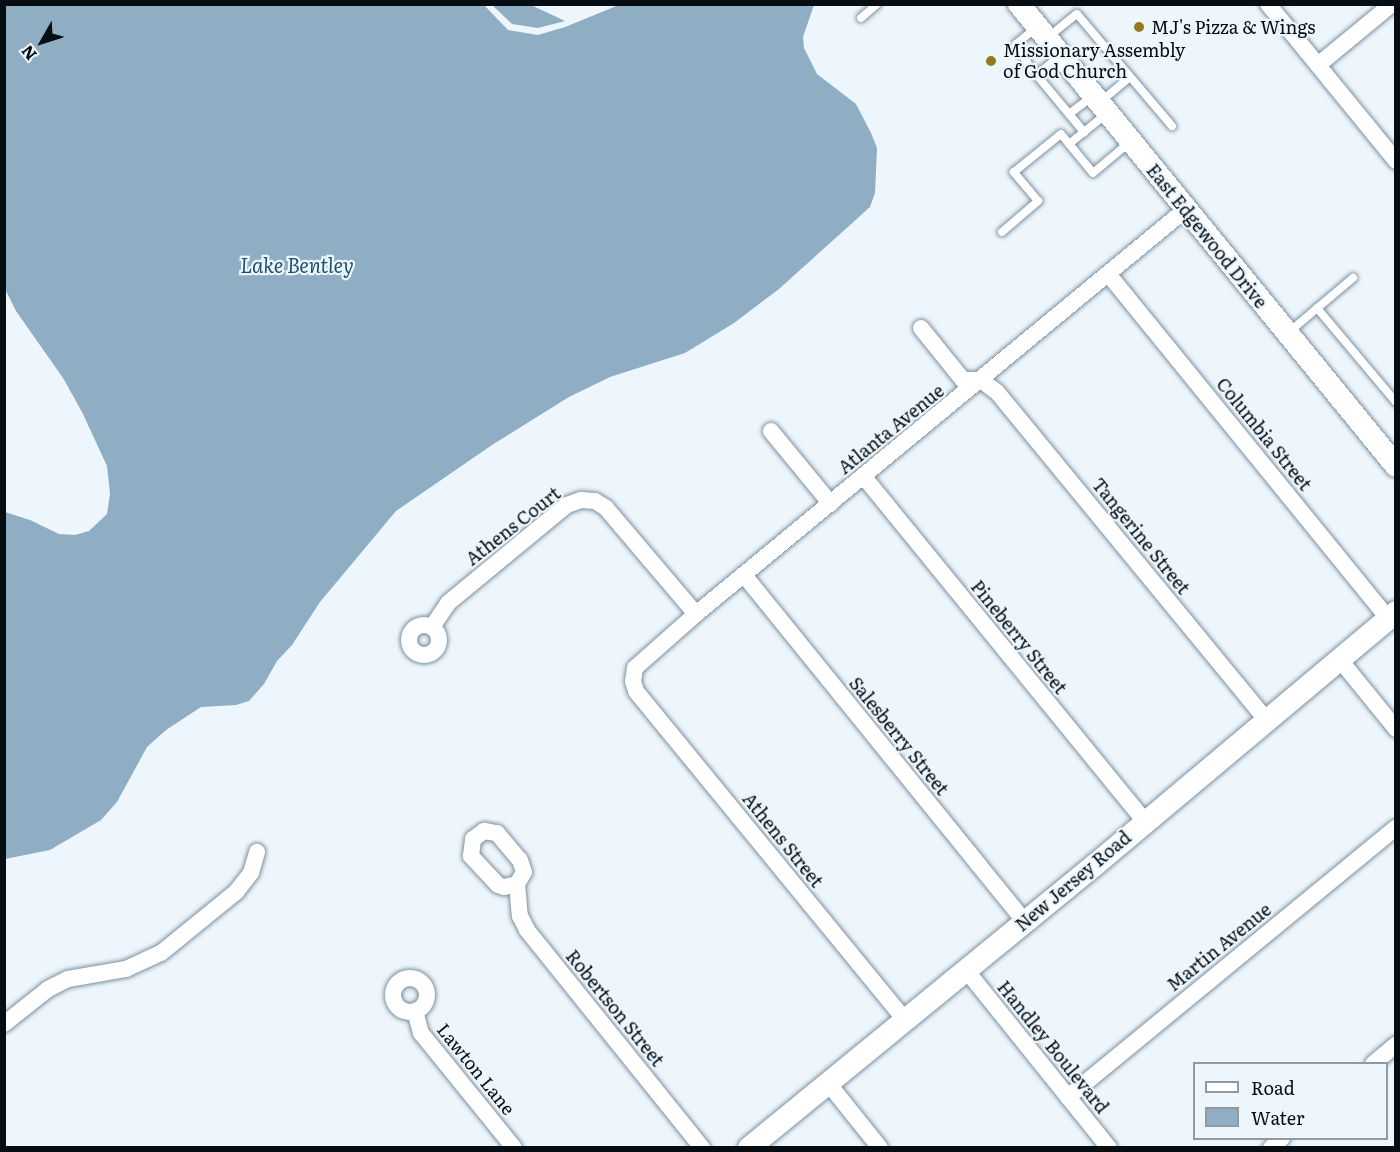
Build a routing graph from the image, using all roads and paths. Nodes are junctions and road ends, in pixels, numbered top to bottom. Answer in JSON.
{"nodes":[{"id":1,"x":878,"y":4,"type":"edge"},
{"id":2,"x":1019,"y":4,"type":"edge"},
{"id":3,"x":1268,"y":4,"type":"edge"},
{"id":4,"x":1392,"y":4,"type":"edge"},
{"id":5,"x":861,"y":18,"type":"dead end"},
{"id":6,"x":1042,"y":33,"type":"junction"},
{"id":7,"x":1061,"y":56,"type":"junction"},
{"id":8,"x":1318,"y":65,"type":"junction"},
{"id":9,"x":1037,"y":75,"type":"junction"},
{"id":10,"x":1130,"y":77,"type":"junction"},
{"id":11,"x":1100,"y":104,"type":"junction"},
{"id":12,"x":1069,"y":114,"type":"junction"},
{"id":13,"x":1172,"y":126,"type":"dead end"},
{"id":14,"x":1084,"y":132,"type":"junction"},
{"id":15,"x":1131,"y":142,"type":"junction"},
{"id":16,"x":1069,"y":144,"type":"junction"},
{"id":17,"x":1395,"y":161,"type":"edge"},
{"id":18,"x":1186,"y":209,"type":"junction"},
{"id":19,"x":1002,"y":232,"type":"dead end"},
{"id":20,"x":1109,"y":275,"type":"junction"},
{"id":21,"x":1353,"y":279,"type":"dead end"},
{"id":22,"x":1317,"y":308,"type":"junction"},
{"id":23,"x":921,"y":328,"type":"dead end"},
{"id":24,"x":1287,"y":334,"type":"junction"},
{"id":25,"x":981,"y":380,"type":"junction"},
{"id":26,"x":1395,"y":402,"type":"edge"},
{"id":27,"x":771,"y":431,"type":"dead end"},
{"id":28,"x":1395,"y":466,"type":"edge"},
{"id":29,"x":864,"y":477,"type":"junction"},
{"id":30,"x":831,"y":504,"type":"junction"},
{"id":31,"x":744,"y":575,"type":"junction"},
{"id":32,"x":696,"y":614,"type":"junction"},
{"id":33,"x":1392,"y":615,"type":"edge"},
{"id":34,"x":432,"y":627,"type":"dead end"},
{"id":35,"x":1340,"y":660,"type":"junction"},
{"id":36,"x":634,"y":684,"type":"joint"},
{"id":37,"x":1267,"y":721,"type":"junction"},
{"id":38,"x":1395,"y":729,"type":"edge"},
{"id":39,"x":1145,"y":821,"type":"junction"},
{"id":40,"x":1395,"y":828,"type":"edge"},
{"id":41,"x":257,"y":852,"type":"dead end"},
{"id":42,"x":517,"y":884,"type":"dead end"},
{"id":43,"x":1024,"y":921,"type":"junction"},
{"id":44,"x":966,"y":970,"type":"junction"},
{"id":45,"x":414,"y":1011,"type":"dead end"},
{"id":46,"x":905,"y":1020,"type":"junction"},
{"id":47,"x":4,"y":1024,"type":"edge"},
{"id":48,"x":1395,"y":1046,"type":"edge"},
{"id":49,"x":1375,"y":1062,"type":"edge"},
{"id":50,"x":828,"y":1083,"type":"junction"},
{"id":51,"x":1068,"y":1097,"type":"junction"},
{"id":52,"x":514,"y":1148,"type":"edge"},
{"id":53,"x":702,"y":1148,"type":"edge"},
{"id":54,"x":749,"y":1148,"type":"edge"},
{"id":55,"x":880,"y":1148,"type":"edge"},
{"id":56,"x":1109,"y":1148,"type":"edge"}],
"edges":[{"from":1,"to":5,"type":"lane"},
{"from":2,"to":6,"type":"street","name":"East Edgewood Drive"},
{"from":3,"to":8,"type":"street"},
{"from":4,"to":8,"type":"street"},
{"from":6,"to":7,"type":"street","name":"East Edgewood Drive"},
{"from":6,"to":9,"type":"lane"},
{"from":6,"to":10,"type":"lane"},
{"from":7,"to":9,"type":"lane"},
{"from":7,"to":11,"type":"street","name":"East Edgewood Drive"},
{"from":8,"to":17,"type":"street"},
{"from":9,"to":12,"type":"lane"},
{"from":10,"to":11,"type":"lane"},
{"from":10,"to":13,"type":"lane"},
{"from":11,"to":12,"type":"lane"},
{"from":11,"to":14,"type":"lane"},
{"from":11,"to":15,"type":"street","name":"East Edgewood Drive"},
{"from":12,"to":14,"type":"lane"},
{"from":14,"to":16,"type":"lane"},
{"from":15,"to":16,"type":"lane"},
{"from":15,"to":18,"type":"street","name":"East Edgewood Drive"},
{"from":16,"to":19,"type":"lane"},
{"from":18,"to":20,"type":"street","name":"Atlanta Avenue"},
{"from":18,"to":24,"type":"street","name":"East Edgewood Drive"},
{"from":20,"to":25,"type":"street","name":"Atlanta Avenue"},
{"from":20,"to":33,"type":"street","name":"Columbia Street"},
{"from":21,"to":22,"type":"lane"},
{"from":22,"to":24,"type":"lane"},
{"from":22,"to":26,"type":"lane"},
{"from":23,"to":25,"type":"street"},
{"from":24,"to":28,"type":"street","name":"East Edgewood Drive"},
{"from":25,"to":29,"type":"street","name":"Atlanta Avenue"},
{"from":25,"to":37,"type":"street","name":"Tangerine Street"},
{"from":27,"to":30,"type":"street"},
{"from":29,"to":30,"type":"street","name":"Atlanta Avenue"},
{"from":29,"to":39,"type":"street","name":"Pineberry Street"},
{"from":30,"to":31,"type":"street","name":"Atlanta Avenue"},
{"from":31,"to":32,"type":"street","name":"Atlanta Avenue"},
{"from":31,"to":43,"type":"street","name":"Salesberry Street"},
{"from":32,"to":34,"type":"street","name":"Athens Court"},
{"from":32,"to":36,"type":"street","name":"Atlanta Avenue"},
{"from":33,"to":35,"type":"street","name":"New Jersey Road"},
{"from":35,"to":37,"type":"street","name":"New Jersey Road"},
{"from":35,"to":38,"type":"street"},
{"from":36,"to":46,"type":"street","name":"Athens Street"},
{"from":37,"to":39,"type":"street","name":"New Jersey Road"},
{"from":39,"to":43,"type":"street","name":"New Jersey Road"},
{"from":40,"to":51,"type":"street","name":"Martin Avenue"},
{"from":41,"to":47,"type":"street"},
{"from":42,"to":53,"type":"street","name":"Robertson Street"},
{"from":43,"to":44,"type":"street","name":"New Jersey Road"},
{"from":44,"to":46,"type":"street","name":"New Jersey Road"},
{"from":44,"to":51,"type":"street","name":"Handley Boulevard"},
{"from":45,"to":52,"type":"street","name":"Lawton Lane"},
{"from":46,"to":50,"type":"street","name":"New Jersey Road"},
{"from":48,"to":49,"type":"street"},
{"from":50,"to":54,"type":"street","name":"New Jersey Road"},
{"from":50,"to":55,"type":"street"},
{"from":51,"to":56,"type":"street","name":"Handley Boulevard"}]}
